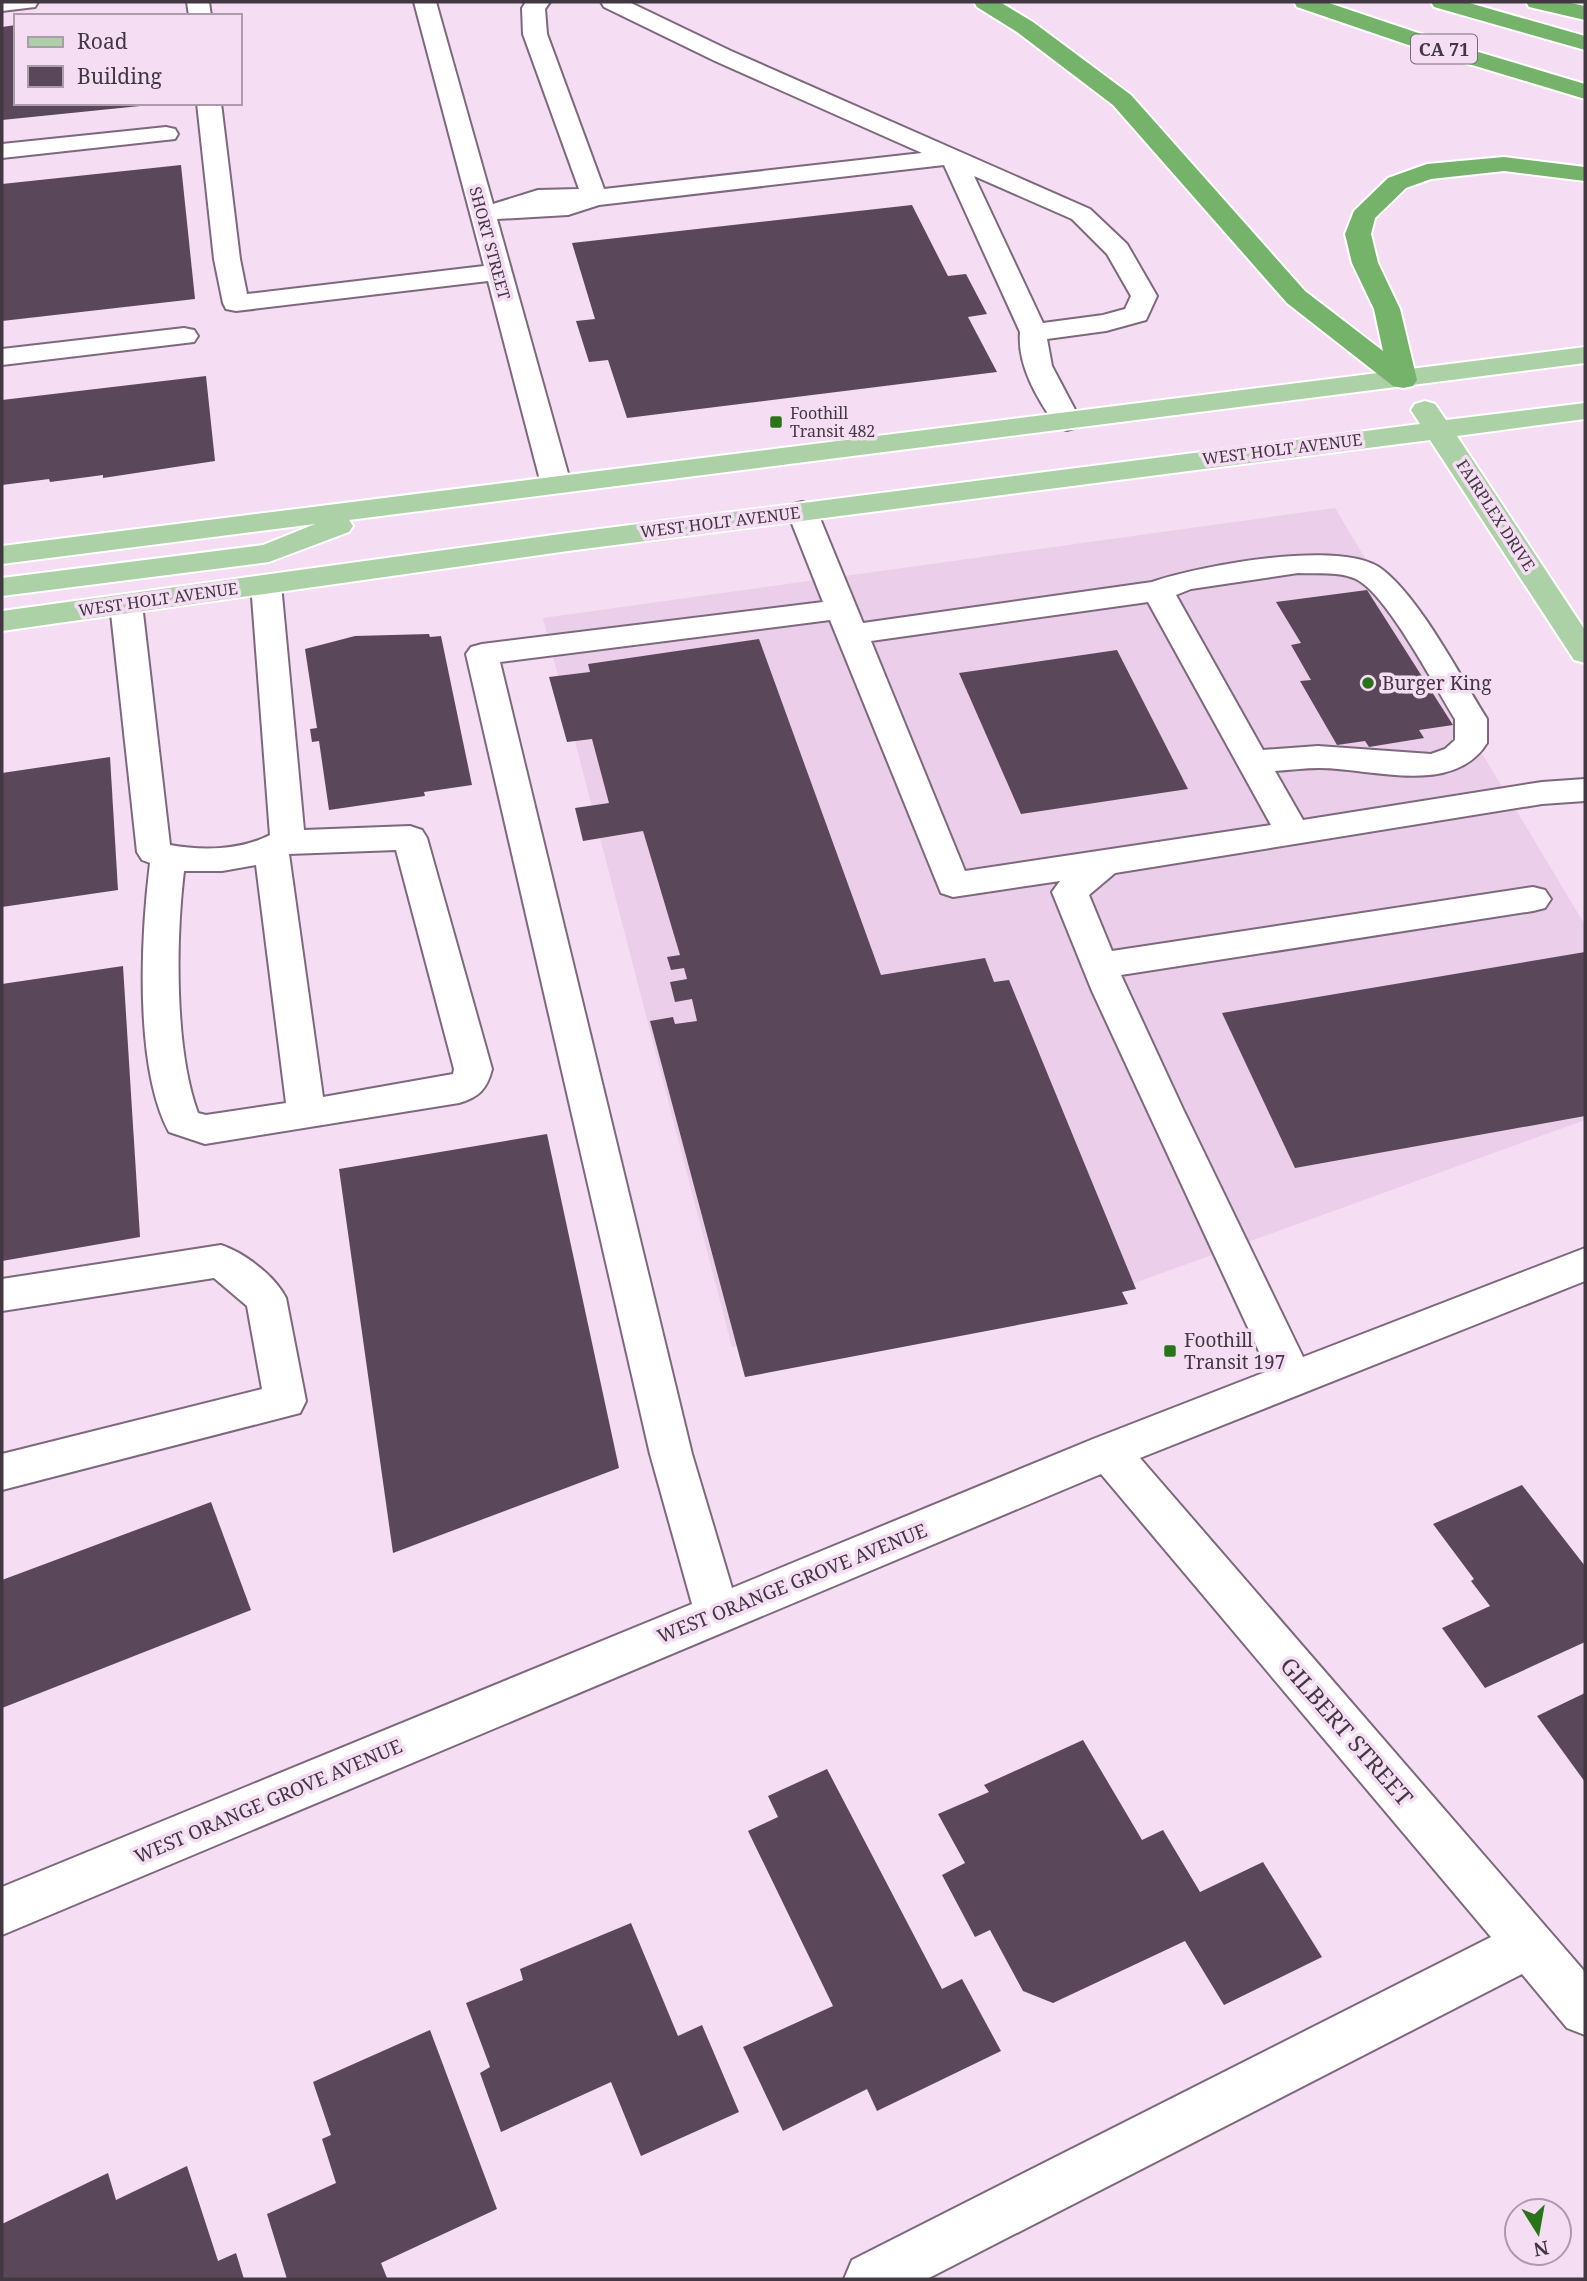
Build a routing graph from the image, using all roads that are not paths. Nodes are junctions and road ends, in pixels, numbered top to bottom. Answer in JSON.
{"nodes":[{"id":1,"x":27,"y":2,"type":"edge"},
{"id":2,"x":425,"y":2,"type":"edge"},
{"id":3,"x":539,"y":2,"type":"edge"},
{"id":4,"x":612,"y":2,"type":"edge"},
{"id":5,"x":985,"y":2,"type":"edge"},
{"id":6,"x":1305,"y":2,"type":"edge"},
{"id":7,"x":1442,"y":2,"type":"edge"},
{"id":8,"x":1537,"y":2,"type":"edge"},
{"id":9,"x":2,"y":4,"type":"edge"},
{"id":10,"x":1585,"y":13,"type":"edge"},
{"id":11,"x":1585,"y":43,"type":"edge"},
{"id":12,"x":1585,"y":92,"type":"edge"},
{"id":13,"x":209,"y":105,"type":"edge"},
{"id":14,"x":166,"y":134,"type":"dead end"},
{"id":15,"x":2,"y":151,"type":"edge"},
{"id":16,"x":953,"y":158,"type":"junction"},
{"id":17,"x":1585,"y":174,"type":"edge"},
{"id":18,"x":595,"y":198,"type":"junction"},
{"id":19,"x":494,"y":211,"type":"junction"},
{"id":20,"x":499,"y":272,"type":"junction"},
{"id":21,"x":1034,"y":332,"type":"junction"},
{"id":22,"x":184,"y":336,"type":"dead end"},
{"id":23,"x":1585,"y":355,"type":"edge"},
{"id":24,"x":2,"y":357,"type":"edge"},
{"id":25,"x":1403,"y":380,"type":"junction"},
{"id":26,"x":1585,"y":411,"type":"edge"},
{"id":27,"x":1066,"y":421,"type":"junction"},
{"id":28,"x":1439,"y":429,"type":"junction"},
{"id":29,"x":556,"y":484,"type":"junction"},
{"id":30,"x":393,"y":505,"type":"junction"},
{"id":31,"x":802,"y":511,"type":"junction"},
{"id":32,"x":2,"y":555,"type":"edge"},
{"id":33,"x":266,"y":584,"type":"junction"},
{"id":34,"x":2,"y":587,"type":"edge"},
{"id":35,"x":1158,"y":591,"type":"junction"},
{"id":36,"x":126,"y":604,"type":"junction"},
{"id":37,"x":2,"y":621,"type":"edge"},
{"id":38,"x":847,"y":621,"type":"junction"},
{"id":39,"x":1585,"y":653,"type":"edge"},
{"id":40,"x":1254,"y":762,"type":"junction"},
{"id":41,"x":1585,"y":790,"type":"edge"},
{"id":42,"x":1293,"y":833,"type":"junction"},
{"id":43,"x":278,"y":846,"type":"junction"},
{"id":44,"x":168,"y":858,"type":"junction"},
{"id":45,"x":1111,"y":862,"type":"junction"},
{"id":46,"x":1533,"y":899,"type":"dead end"},
{"id":47,"x":1101,"y":965,"type":"junction"},
{"id":48,"x":306,"y":1114,"type":"junction"},
{"id":49,"x":1585,"y":1264,"type":"edge"},
{"id":50,"x":2,"y":1296,"type":"edge"},
{"id":51,"x":1293,"y":1379,"type":"junction"},
{"id":52,"x":1108,"y":1452,"type":"junction"},
{"id":53,"x":2,"y":1472,"type":"edge"},
{"id":54,"x":717,"y":1614,"type":"junction"},
{"id":55,"x":2,"y":1911,"type":"edge"},
{"id":56,"x":1529,"y":1944,"type":"junction"},
{"id":57,"x":1585,"y":2010,"type":"edge"},
{"id":58,"x":871,"y":2279,"type":"edge"}],
"edges":[{"from":1,"to":9,"type":"street"},
{"from":2,"to":19,"type":"street","name":"SHORT STREET"},
{"from":3,"to":18,"type":"street"},
{"from":4,"to":16,"type":"street"},
{"from":5,"to":25,"type":"highway"},
{"from":6,"to":12,"type":"highway","number":"CA 71"},
{"from":7,"to":11,"type":"highway","number":"CA 71"},
{"from":8,"to":10,"type":"highway"},
{"from":13,"to":20,"type":"street"},
{"from":14,"to":15,"type":"street"},
{"from":16,"to":18,"type":"street"},
{"from":16,"to":21,"type":"street"},
{"from":16,"to":21,"type":"street"},
{"from":17,"to":25,"type":"highway"},
{"from":18,"to":19,"type":"street"},
{"from":19,"to":20,"type":"street","name":"SHORT STREET"},
{"from":20,"to":29,"type":"street","name":"SHORT STREET"},
{"from":21,"to":27,"type":"street"},
{"from":22,"to":24,"type":"street"},
{"from":23,"to":25,"type":"main road"},
{"from":25,"to":27,"type":"main road"},
{"from":25,"to":28,"type":"main road","name":"FAIRPLEX DRIVE"},
{"from":26,"to":28,"type":"main road","name":"WEST HOLT AVENUE"},
{"from":27,"to":29,"type":"main road"},
{"from":28,"to":31,"type":"main road","name":"WEST HOLT AVENUE"},
{"from":28,"to":39,"type":"main road","name":"FAIRPLEX DRIVE"},
{"from":29,"to":30,"type":"main road"},
{"from":30,"to":32,"type":"main road"},
{"from":30,"to":34,"type":"main road"},
{"from":31,"to":33,"type":"main road","name":"WEST HOLT AVENUE"},
{"from":31,"to":38,"type":"street"},
{"from":33,"to":36,"type":"main road","name":"WEST HOLT AVENUE"},
{"from":33,"to":43,"type":"street"},
{"from":35,"to":38,"type":"street"},
{"from":35,"to":40,"type":"street"},
{"from":35,"to":40,"type":"street"},
{"from":36,"to":37,"type":"main road","name":"WEST HOLT AVENUE"},
{"from":36,"to":44,"type":"street"},
{"from":38,"to":45,"type":"street"},
{"from":38,"to":54,"type":"street"},
{"from":40,"to":42,"type":"street"},
{"from":41,"to":42,"type":"street"},
{"from":42,"to":45,"type":"street"},
{"from":43,"to":44,"type":"street"},
{"from":43,"to":48,"type":"street"},
{"from":43,"to":48,"type":"street"},
{"from":44,"to":48,"type":"street"},
{"from":45,"to":47,"type":"street"},
{"from":46,"to":47,"type":"street"},
{"from":47,"to":51,"type":"street"},
{"from":49,"to":51,"type":"street","name":"WEST ORANGE GROVE AVENUE"},
{"from":50,"to":53,"type":"street"},
{"from":51,"to":52,"type":"street","name":"WEST ORANGE GROVE AVENUE"},
{"from":52,"to":54,"type":"street","name":"WEST ORANGE GROVE AVENUE"},
{"from":52,"to":56,"type":"street","name":"GILBERT STREET"},
{"from":54,"to":55,"type":"street","name":"WEST ORANGE GROVE AVENUE"},
{"from":56,"to":57,"type":"street","name":"GILBERT STREET"},
{"from":56,"to":58,"type":"street"}]}
